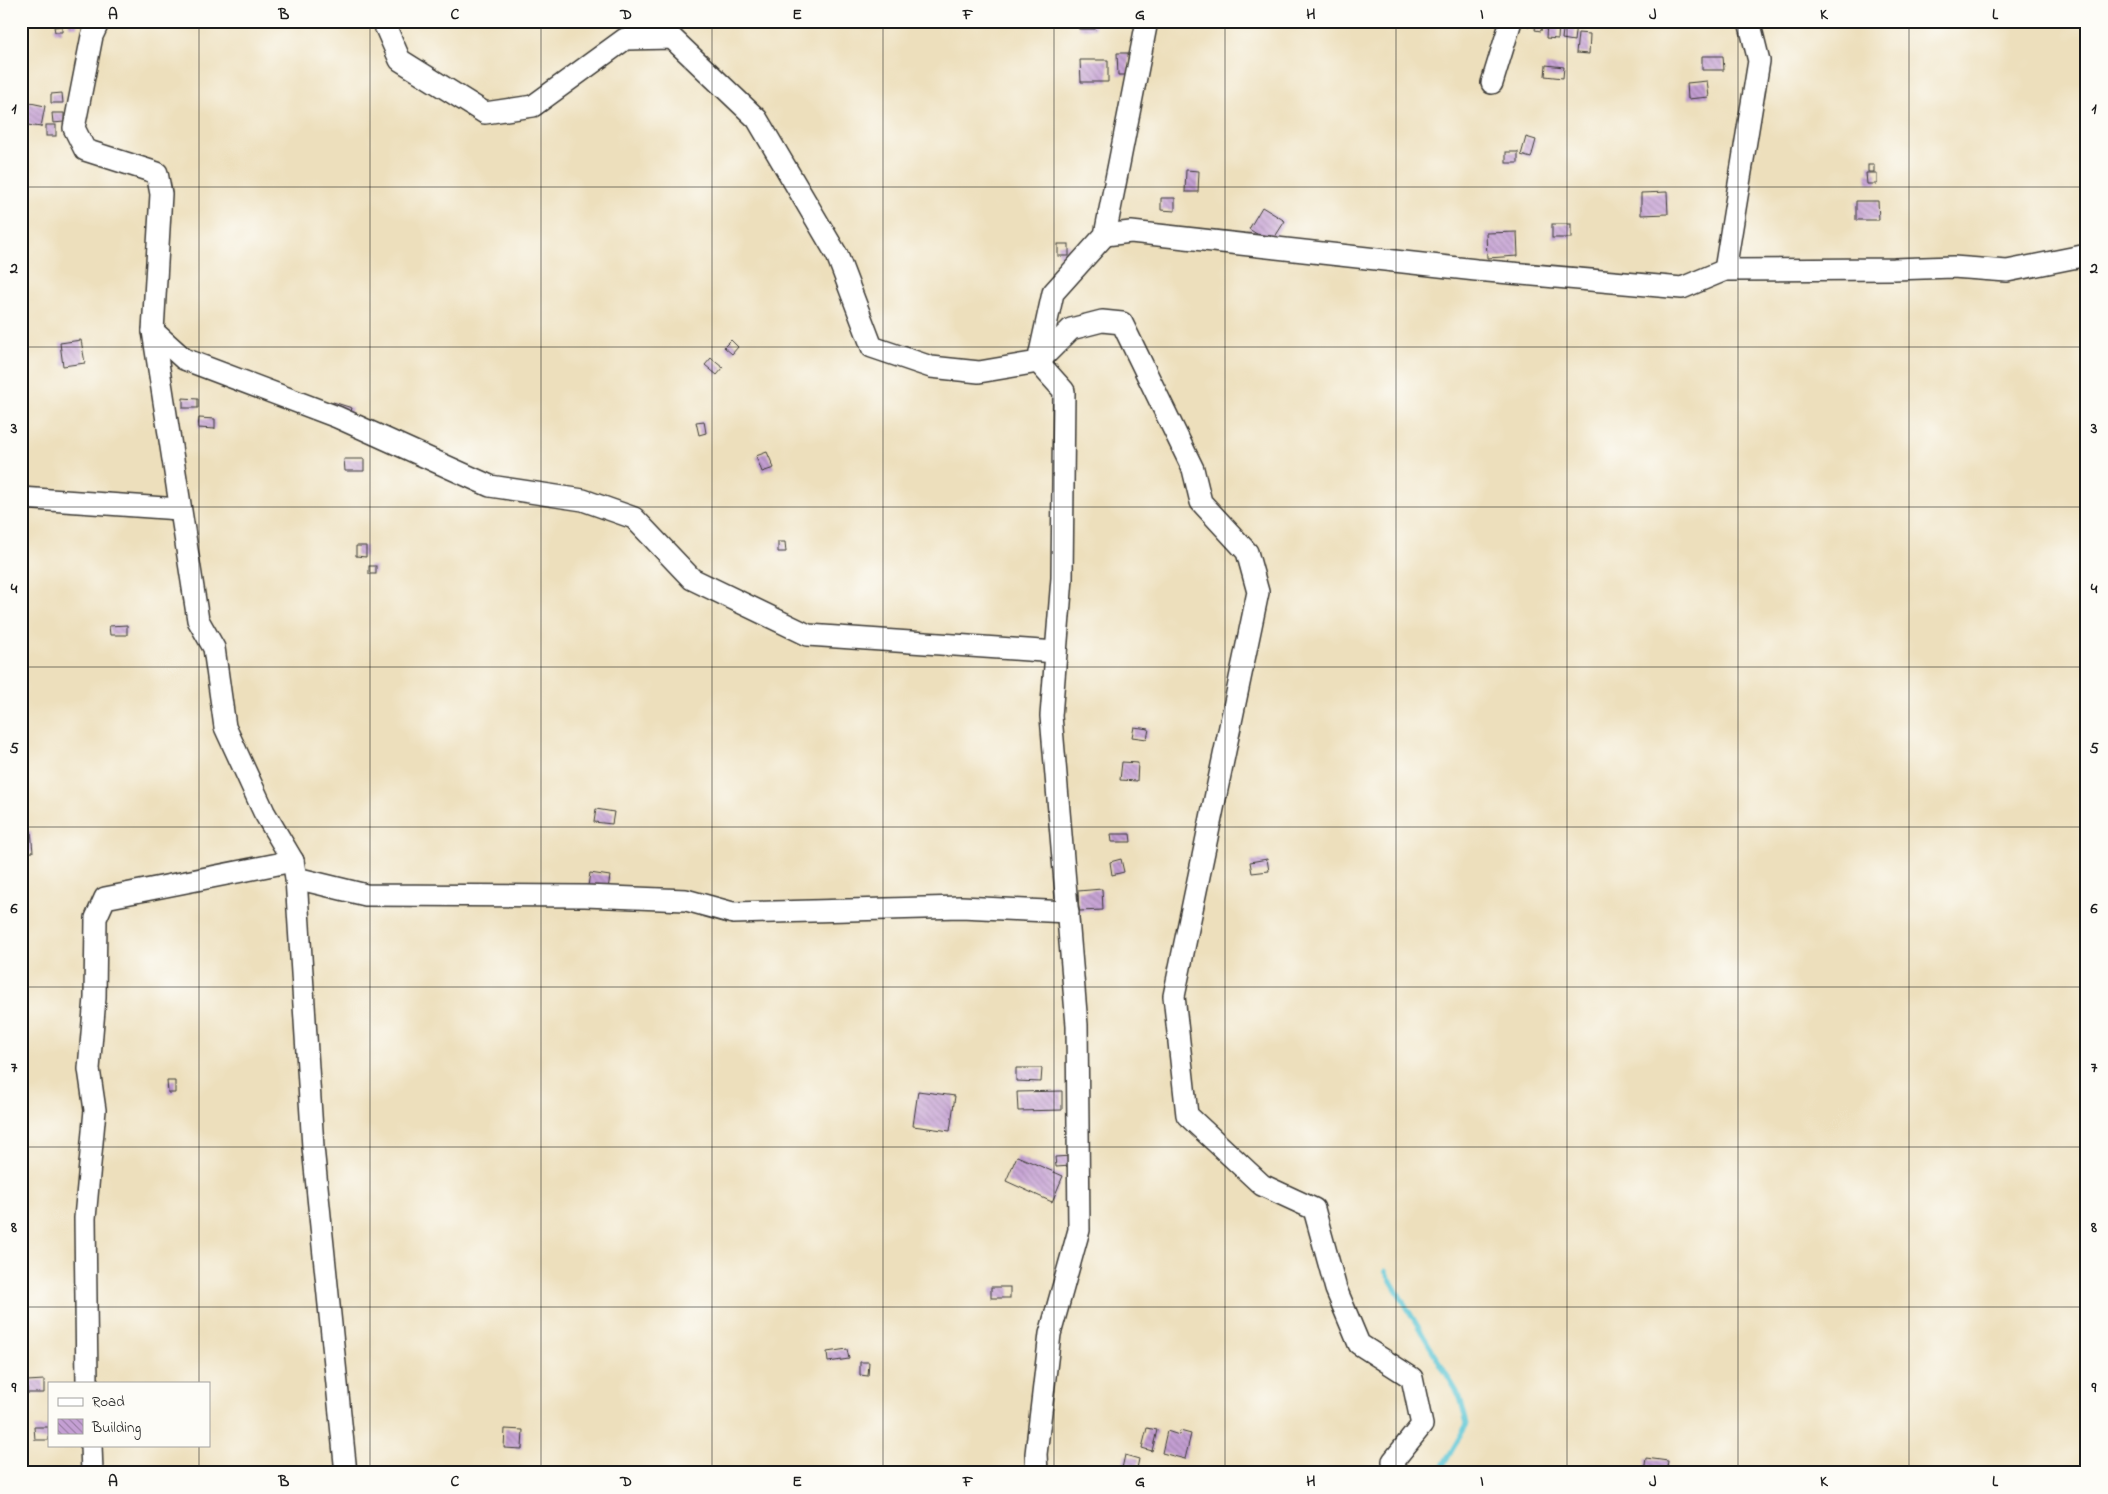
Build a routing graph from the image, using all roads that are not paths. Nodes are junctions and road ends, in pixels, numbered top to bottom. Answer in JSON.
{"nodes":[{"id":1,"x":98,"y":21,"type":"edge"},
{"id":2,"x":383,"y":21,"type":"edge"},
{"id":3,"x":1147,"y":21,"type":"edge"},
{"id":4,"x":1511,"y":21,"type":"edge"},
{"id":5,"x":1749,"y":21,"type":"edge"},
{"id":6,"x":1492,"y":83,"type":"dead end"},
{"id":7,"x":1105,"y":235,"type":"junction"},
{"id":8,"x":2087,"y":255,"type":"edge"},
{"id":9,"x":1725,"y":270,"type":"junction"},
{"id":10,"x":153,"y":331,"type":"junction"},
{"id":11,"x":1038,"y":362,"type":"junction"},
{"id":12,"x":21,"y":498,"type":"edge"},
{"id":13,"x":179,"y":509,"type":"junction"},
{"id":14,"x":1056,"y":652,"type":"junction"},
{"id":15,"x":294,"y":870,"type":"junction"},
{"id":16,"x":1068,"y":912,"type":"junction"},
{"id":17,"x":87,"y":1382,"type":"edge"},
{"id":18,"x":91,"y":1446,"type":"edge"},
{"id":19,"x":92,"y":1473,"type":"edge"},
{"id":20,"x":346,"y":1473,"type":"edge"},
{"id":21,"x":1037,"y":1473,"type":"edge"},
{"id":22,"x":1394,"y":1473,"type":"edge"}],
"edges":[{"from":1,"to":10,"type":"street"},
{"from":2,"to":11,"type":"street"},
{"from":3,"to":7,"type":"street"},
{"from":4,"to":6,"type":"street"},
{"from":5,"to":9,"type":"street"},
{"from":7,"to":9,"type":"street"},
{"from":7,"to":11,"type":"street"},
{"from":8,"to":9,"type":"street"},
{"from":10,"to":13,"type":"street"},
{"from":10,"to":14,"type":"street"},
{"from":11,"to":14,"type":"street"},
{"from":11,"to":22,"type":"street"},
{"from":12,"to":13,"type":"street"},
{"from":13,"to":15,"type":"street"},
{"from":14,"to":16,"type":"street"},
{"from":15,"to":16,"type":"street"},
{"from":15,"to":17,"type":"street"},
{"from":15,"to":20,"type":"street"},
{"from":16,"to":21,"type":"street"},
{"from":18,"to":19,"type":"street"}]}
